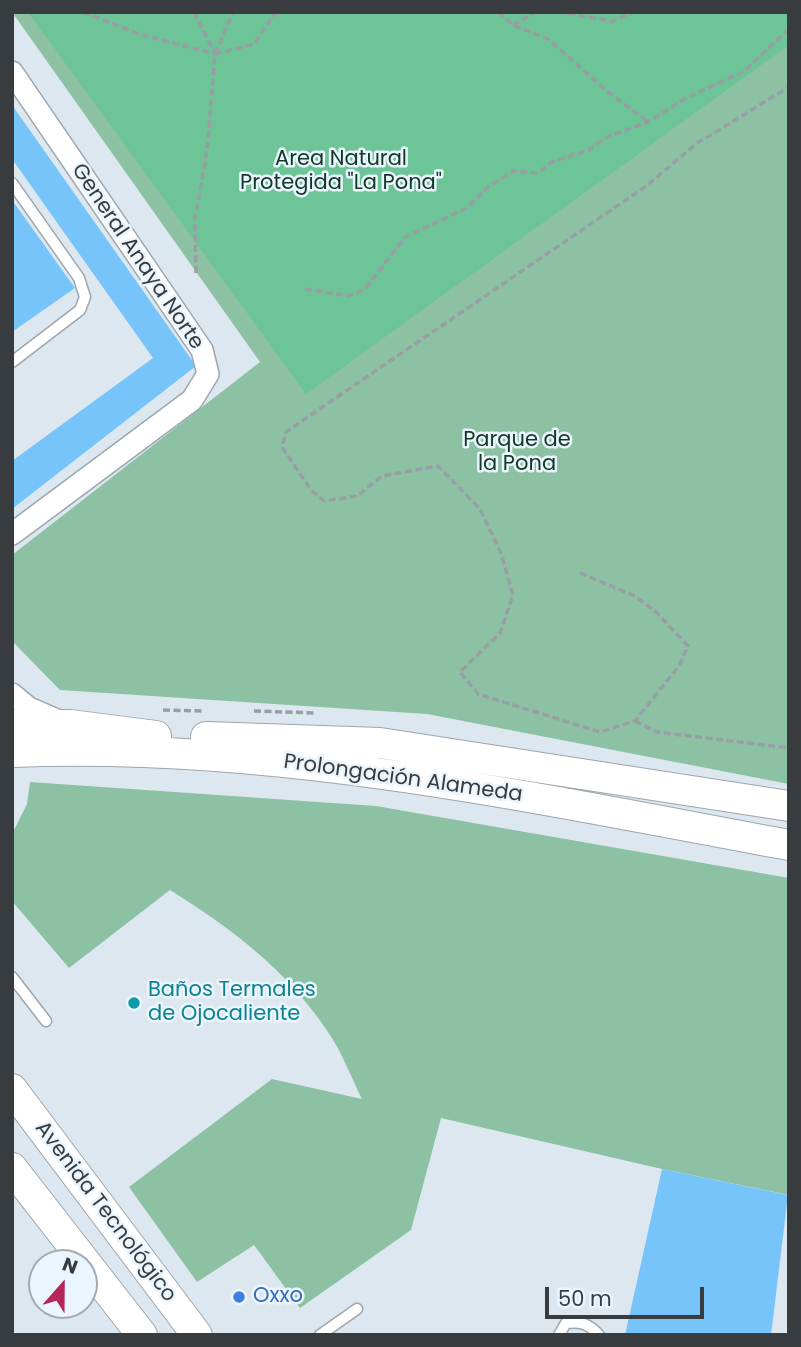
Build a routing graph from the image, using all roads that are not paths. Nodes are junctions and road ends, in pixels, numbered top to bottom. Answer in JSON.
{"nodes":[{"id":1,"x":12,"y":72,"type":"edge"},
{"id":2,"x":12,"y":183,"type":"edge"},
{"id":3,"x":12,"y":362,"type":"edge"},
{"id":4,"x":12,"y":534,"type":"edge"},
{"id":5,"x":12,"y":694,"type":"edge"},
{"id":6,"x":12,"y":725,"type":"edge"},
{"id":7,"x":78,"y":726,"type":"junction"},
{"id":8,"x":138,"y":736,"type":"junction"},
{"id":9,"x":12,"y":741,"type":"edge"},
{"id":10,"x":12,"y":752,"type":"edge"},
{"id":11,"x":789,"y":806,"type":"edge"},
{"id":12,"x":789,"y":845,"type":"edge"},
{"id":13,"x":12,"y":977,"type":"edge"},
{"id":14,"x":46,"y":1021,"type":"dead end"},
{"id":15,"x":12,"y":1089,"type":"edge"},
{"id":16,"x":12,"y":1168,"type":"edge"},
{"id":17,"x":357,"y":1309,"type":"dead end"},
{"id":18,"x":134,"y":1332,"type":"edge"},
{"id":19,"x":197,"y":1335,"type":"edge"},
{"id":20,"x":320,"y":1335,"type":"edge"},
{"id":21,"x":559,"y":1335,"type":"edge"},
{"id":22,"x":599,"y":1335,"type":"edge"}],
"edges":[{"from":1,"to":4,"type":"street","name":"General Anaya Norte"},
{"from":2,"to":3,"type":"lane"},
{"from":5,"to":7,"type":"street"},
{"from":6,"to":7,"type":"main road","name":"Prolongación Alameda"},
{"from":7,"to":8,"type":"main road","name":"Prolongación Alameda"},
{"from":8,"to":9,"type":"main road"},
{"from":8,"to":11,"type":"main road","name":"Prolongación Alameda"},
{"from":10,"to":12,"type":"main road","name":"Prolongación Alameda"},
{"from":13,"to":14,"type":"lane"},
{"from":15,"to":19,"type":"main road","name":"Avenida Tecnológico"},
{"from":16,"to":18,"type":"main road"},
{"from":17,"to":20,"type":"lane"},
{"from":21,"to":22,"type":"lane"}]}
